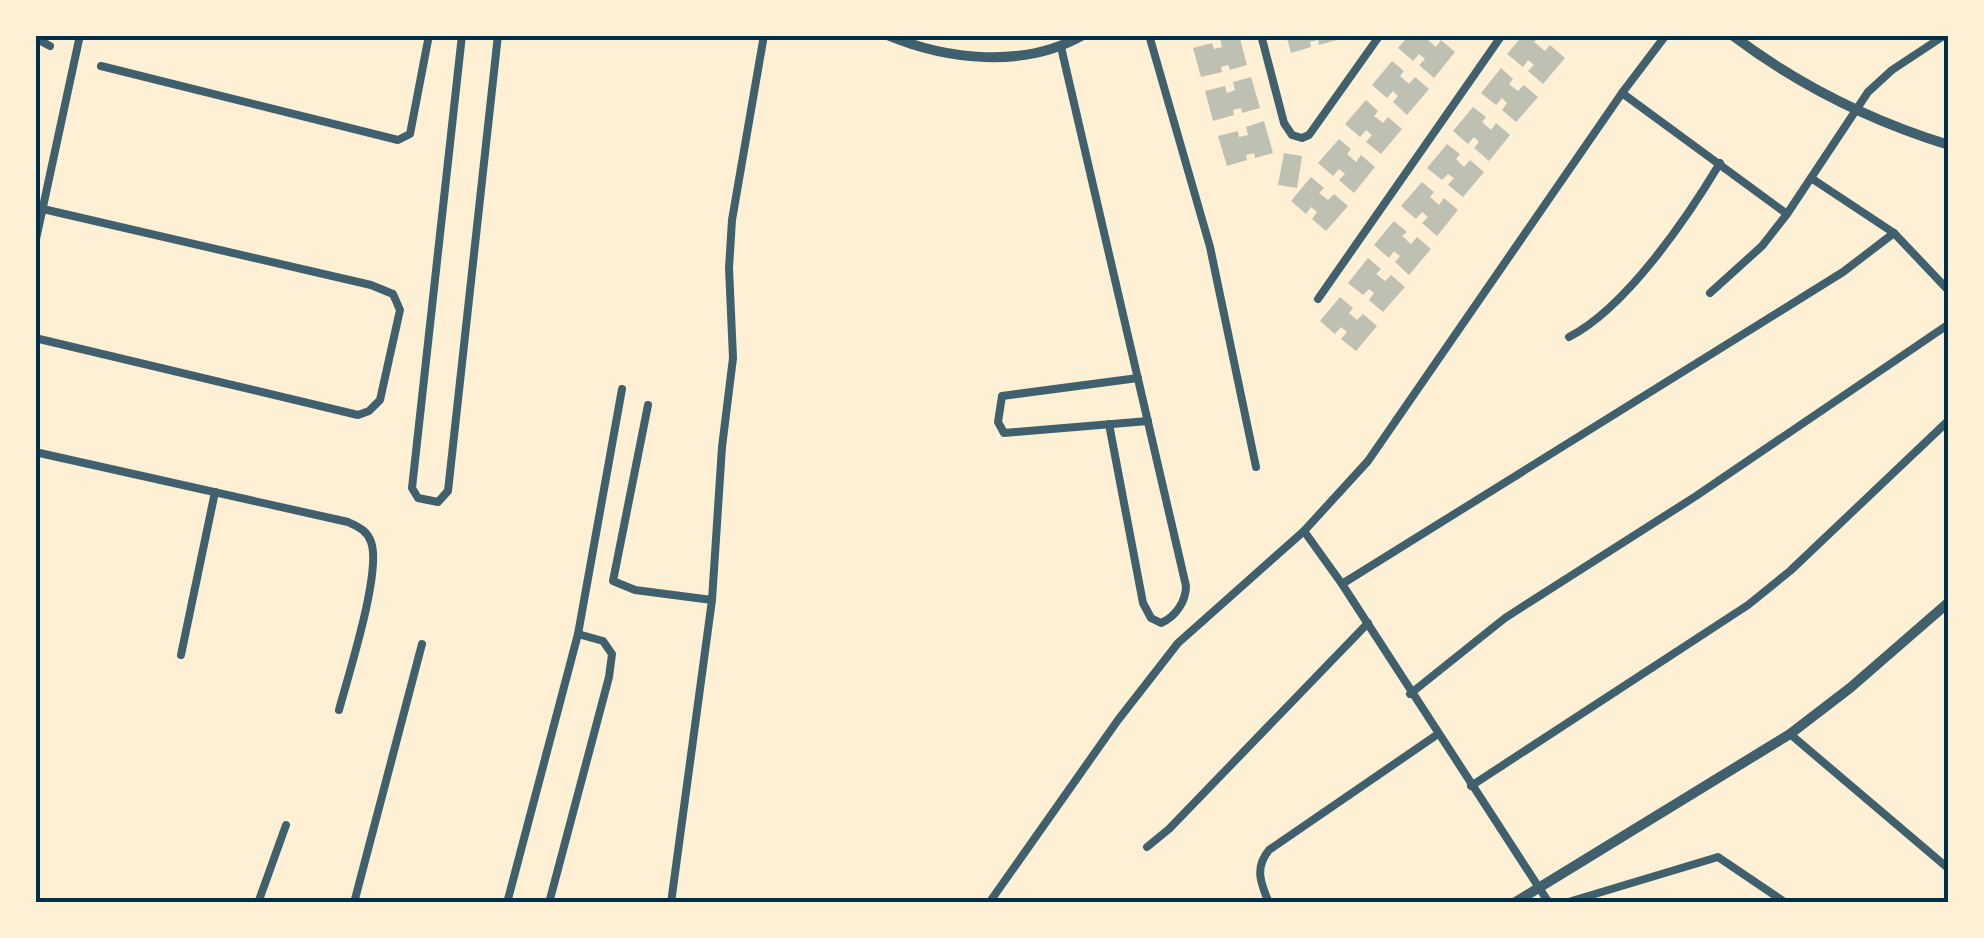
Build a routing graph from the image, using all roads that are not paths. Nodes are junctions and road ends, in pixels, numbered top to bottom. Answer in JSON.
{"nodes":[{"id":1,"x":80,"y":35,"type":"edge"},
{"id":2,"x":430,"y":35,"type":"edge"},
{"id":3,"x":462,"y":35,"type":"edge"},
{"id":4,"x":498,"y":35,"type":"edge"},
{"id":5,"x":764,"y":35,"type":"edge"},
{"id":6,"x":887,"y":35,"type":"edge"},
{"id":7,"x":1083,"y":35,"type":"edge"},
{"id":8,"x":1149,"y":35,"type":"edge"},
{"id":9,"x":1261,"y":35,"type":"edge"},
{"id":10,"x":1380,"y":35,"type":"edge"},
{"id":11,"x":1502,"y":35,"type":"edge"},
{"id":12,"x":1666,"y":35,"type":"edge"},
{"id":13,"x":1732,"y":35,"type":"edge"},
{"id":14,"x":1945,"y":35,"type":"edge"},
{"id":15,"x":35,"y":38,"type":"edge"},
{"id":16,"x":50,"y":46,"type":"dead end"},
{"id":17,"x":1061,"y":47,"type":"junction"},
{"id":18,"x":101,"y":66,"type":"dead end"},
{"id":19,"x":1622,"y":92,"type":"junction"},
{"id":20,"x":1856,"y":110,"type":"junction"},
{"id":21,"x":1949,"y":145,"type":"edge"},
{"id":22,"x":1720,"y":163,"type":"junction"},
{"id":23,"x":1812,"y":178,"type":"junction"},
{"id":24,"x":42,"y":208,"type":"junction"},
{"id":25,"x":1787,"y":214,"type":"junction"},
{"id":26,"x":1894,"y":232,"type":"junction"},
{"id":27,"x":35,"y":244,"type":"edge"},
{"id":28,"x":1949,"y":291,"type":"edge"},
{"id":29,"x":1710,"y":293,"type":"dead end"},
{"id":30,"x":1318,"y":299,"type":"dead end"},
{"id":31,"x":1949,"y":324,"type":"edge"},
{"id":32,"x":35,"y":338,"type":"edge"},
{"id":33,"x":1569,"y":338,"type":"dead end"},
{"id":34,"x":1138,"y":378,"type":"junction"},
{"id":35,"x":622,"y":390,"type":"dead end"},
{"id":36,"x":648,"y":405,"type":"dead end"},
{"id":37,"x":1148,"y":420,"type":"junction"},
{"id":38,"x":1949,"y":420,"type":"edge"},
{"id":39,"x":1109,"y":424,"type":"junction"},
{"id":40,"x":35,"y":452,"type":"edge"},
{"id":41,"x":1256,"y":466,"type":"dead end"},
{"id":42,"x":214,"y":492,"type":"junction"},
{"id":43,"x":1304,"y":531,"type":"junction"},
{"id":44,"x":1342,"y":584,"type":"junction"},
{"id":45,"x":712,"y":600,"type":"junction"},
{"id":46,"x":1949,"y":602,"type":"edge"},
{"id":47,"x":1368,"y":623,"type":"junction"},
{"id":48,"x":578,"y":634,"type":"junction"},
{"id":49,"x":422,"y":644,"type":"dead end"},
{"id":50,"x":181,"y":655,"type":"dead end"},
{"id":51,"x":1410,"y":694,"type":"junction"},
{"id":52,"x":339,"y":710,"type":"dead end"},
{"id":53,"x":1438,"y":734,"type":"junction"},
{"id":54,"x":1790,"y":734,"type":"junction"},
{"id":55,"x":1472,"y":786,"type":"junction"},
{"id":56,"x":286,"y":824,"type":"dead end"},
{"id":57,"x":1147,"y":846,"type":"dead end"},
{"id":58,"x":1949,"y":869,"type":"edge"},
{"id":59,"x":1537,"y":886,"type":"junction"},
{"id":60,"x":258,"y":903,"type":"edge"},
{"id":61,"x":354,"y":903,"type":"edge"},
{"id":62,"x":506,"y":903,"type":"edge"},
{"id":63,"x":550,"y":903,"type":"edge"},
{"id":64,"x":670,"y":903,"type":"edge"},
{"id":65,"x":989,"y":903,"type":"edge"},
{"id":66,"x":1269,"y":903,"type":"edge"},
{"id":67,"x":1514,"y":903,"type":"edge"},
{"id":68,"x":1549,"y":903,"type":"edge"},
{"id":69,"x":1564,"y":903,"type":"edge"},
{"id":70,"x":1786,"y":903,"type":"edge"}],
"edges":[{"from":1,"to":24,"type":"street"},
{"from":2,"to":18,"type":"street"},
{"from":3,"to":4,"type":"street"},
{"from":5,"to":45,"type":"street"},
{"from":6,"to":17,"type":"street"},
{"from":7,"to":17,"type":"street"},
{"from":8,"to":41,"type":"street"},
{"from":9,"to":10,"type":"street"},
{"from":11,"to":30,"type":"street"},
{"from":12,"to":19,"type":"street"},
{"from":13,"to":20,"type":"street"},
{"from":14,"to":20,"type":"street"},
{"from":15,"to":16,"type":"street"},
{"from":17,"to":34,"type":"street"},
{"from":19,"to":22,"type":"street"},
{"from":19,"to":43,"type":"street"},
{"from":20,"to":21,"type":"street"},
{"from":20,"to":23,"type":"street"},
{"from":22,"to":25,"type":"street"},
{"from":22,"to":33,"type":"street"},
{"from":23,"to":25,"type":"street"},
{"from":23,"to":26,"type":"street"},
{"from":24,"to":27,"type":"street"},
{"from":24,"to":32,"type":"street"},
{"from":25,"to":29,"type":"street"},
{"from":26,"to":28,"type":"street"},
{"from":26,"to":44,"type":"street"},
{"from":31,"to":51,"type":"street"},
{"from":34,"to":37,"type":"street"},
{"from":34,"to":39,"type":"street"},
{"from":35,"to":48,"type":"street"},
{"from":36,"to":45,"type":"street"},
{"from":37,"to":39,"type":"street"},
{"from":37,"to":39,"type":"street"},
{"from":38,"to":55,"type":"street"},
{"from":40,"to":42,"type":"street"},
{"from":42,"to":50,"type":"street"},
{"from":42,"to":52,"type":"street"},
{"from":43,"to":44,"type":"street"},
{"from":43,"to":65,"type":"street"},
{"from":44,"to":47,"type":"street"},
{"from":45,"to":64,"type":"street"},
{"from":46,"to":54,"type":"street"},
{"from":47,"to":51,"type":"street"},
{"from":47,"to":57,"type":"street"},
{"from":48,"to":62,"type":"street"},
{"from":48,"to":63,"type":"street"},
{"from":49,"to":61,"type":"street"},
{"from":51,"to":53,"type":"street"},
{"from":53,"to":55,"type":"street"},
{"from":53,"to":66,"type":"street"},
{"from":54,"to":58,"type":"street"},
{"from":54,"to":59,"type":"street"},
{"from":55,"to":59,"type":"street"},
{"from":56,"to":60,"type":"street"},
{"from":59,"to":67,"type":"street"},
{"from":59,"to":68,"type":"street"},
{"from":69,"to":70,"type":"street"}]}
